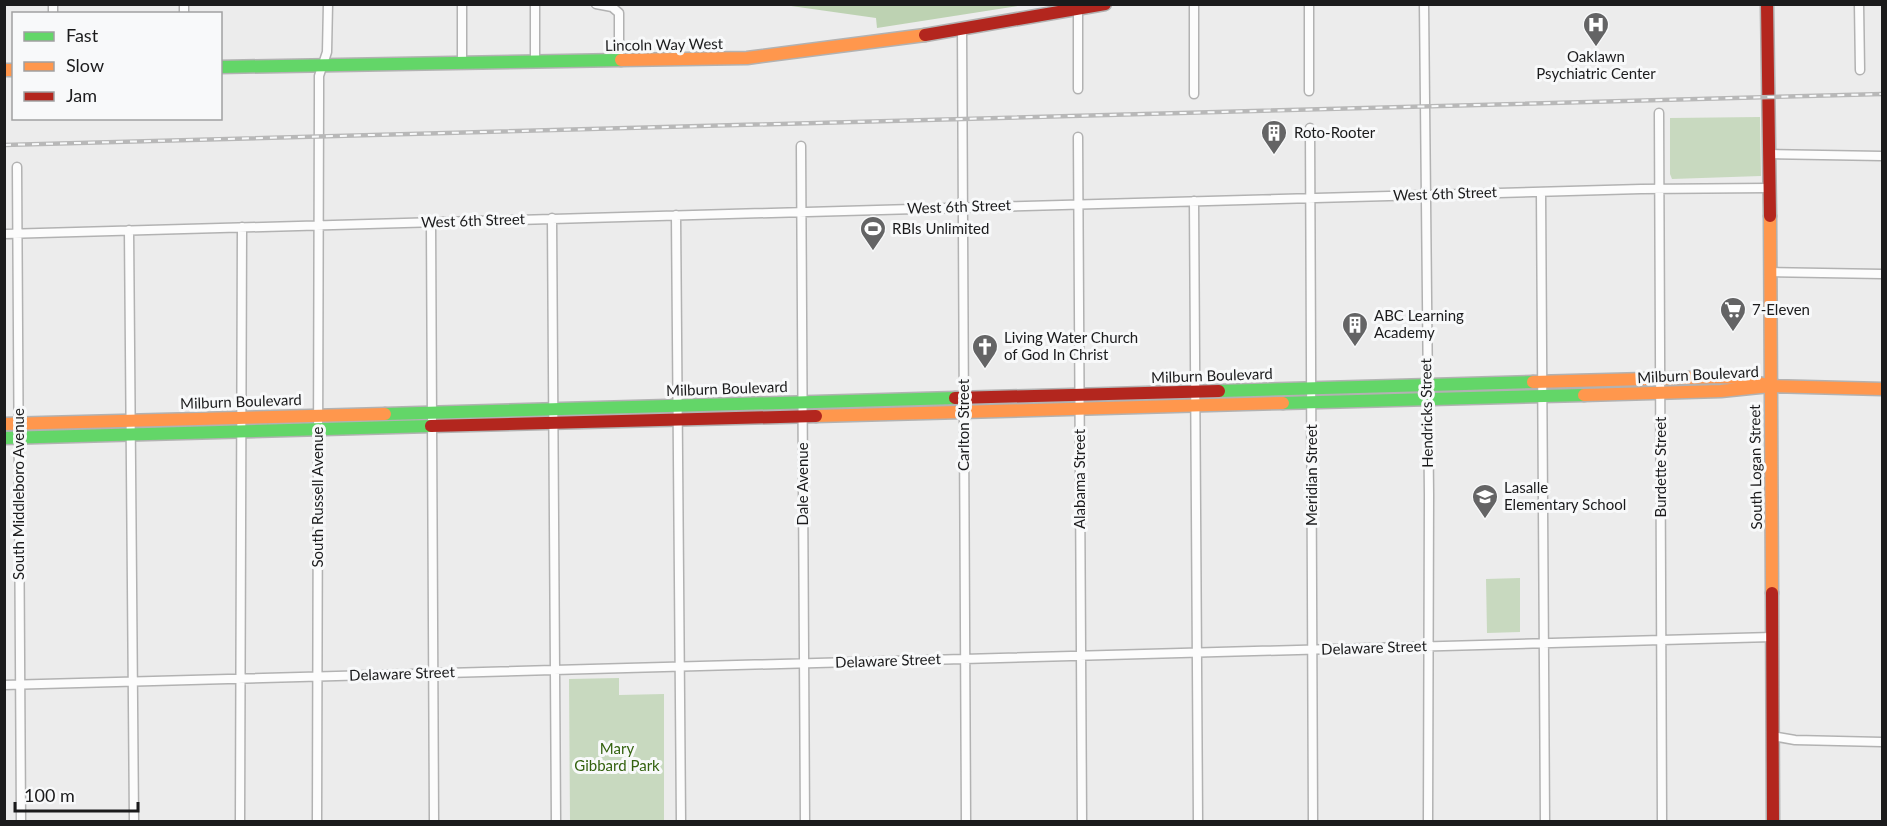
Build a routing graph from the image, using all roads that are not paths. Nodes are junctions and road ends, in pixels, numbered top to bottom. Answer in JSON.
{"nodes":[{"id":1,"x":328,"y":4,"type":"edge"},
{"id":2,"x":462,"y":4,"type":"edge"},
{"id":3,"x":535,"y":4,"type":"edge"},
{"id":4,"x":596,"y":4,"type":"edge"},
{"id":5,"x":1105,"y":4,"type":"edge"},
{"id":6,"x":1194,"y":4,"type":"edge"},
{"id":7,"x":1309,"y":4,"type":"edge"},
{"id":8,"x":1424,"y":4,"type":"edge"},
{"id":9,"x":1767,"y":4,"type":"edge"},
{"id":10,"x":1859,"y":4,"type":"edge"},
{"id":11,"x":1078,"y":9,"type":"junction"},
{"id":12,"x":962,"y":29,"type":"junction"},
{"id":13,"x":619,"y":61,"type":"junction"},
{"id":14,"x":535,"y":62,"type":"junction"},
{"id":15,"x":462,"y":63,"type":"junction"},
{"id":16,"x":323,"y":66,"type":"junction"},
{"id":17,"x":222,"y":67,"type":"edge"},
{"id":18,"x":1860,"y":70,"type":"dead end"},
{"id":19,"x":1078,"y":89,"type":"dead end"},
{"id":20,"x":1310,"y":91,"type":"dead end"},
{"id":21,"x":1194,"y":94,"type":"dead end"},
{"id":22,"x":1659,"y":113,"type":"dead end"},
{"id":23,"x":1310,"y":128,"type":"dead end"},
{"id":24,"x":1078,"y":137,"type":"dead end"},
{"id":25,"x":801,"y":146,"type":"dead end"},
{"id":26,"x":1769,"y":154,"type":"junction"},
{"id":27,"x":1882,"y":156,"type":"edge"},
{"id":28,"x":17,"y":166,"type":"dead end"},
{"id":29,"x":1769,"y":188,"type":"junction"},
{"id":30,"x":1660,"y":189,"type":"junction"},
{"id":31,"x":1541,"y":192,"type":"junction"},
{"id":32,"x":1426,"y":195,"type":"junction"},
{"id":33,"x":1310,"y":198,"type":"junction"},
{"id":34,"x":1194,"y":201,"type":"junction"},
{"id":35,"x":1079,"y":204,"type":"junction"},
{"id":36,"x":962,"y":207,"type":"junction"},
{"id":37,"x":801,"y":212,"type":"junction"},
{"id":38,"x":676,"y":215,"type":"junction"},
{"id":39,"x":552,"y":219,"type":"junction"},
{"id":40,"x":431,"y":222,"type":"junction"},
{"id":41,"x":318,"y":225,"type":"junction"},
{"id":42,"x":242,"y":227,"type":"junction"},
{"id":43,"x":129,"y":230,"type":"junction"},
{"id":44,"x":17,"y":233,"type":"junction"},
{"id":45,"x":4,"y":234,"type":"edge"},
{"id":46,"x":1770,"y":272,"type":"junction"},
{"id":47,"x":1882,"y":274,"type":"edge"},
{"id":48,"x":1660,"y":379,"type":"junction"},
{"id":49,"x":1542,"y":382,"type":"junction"},
{"id":50,"x":1427,"y":385,"type":"junction"},
{"id":51,"x":1770,"y":386,"type":"junction"},
{"id":52,"x":1312,"y":388,"type":"junction"},
{"id":53,"x":1882,"y":389,"type":"edge"},
{"id":54,"x":1195,"y":392,"type":"junction"},
{"id":55,"x":1660,"y":393,"type":"junction"},
{"id":56,"x":1080,"y":395,"type":"junction"},
{"id":57,"x":1542,"y":396,"type":"junction"},
{"id":58,"x":964,"y":398,"type":"junction"},
{"id":59,"x":1427,"y":399,"type":"junction"},
{"id":60,"x":802,"y":402,"type":"junction"},
{"id":61,"x":1311,"y":403,"type":"junction"},
{"id":62,"x":678,"y":405,"type":"junction"},
{"id":63,"x":1195,"y":406,"type":"junction"},
{"id":64,"x":553,"y":409,"type":"junction"},
{"id":65,"x":1080,"y":409,"type":"junction"},
{"id":66,"x":432,"y":412,"type":"junction"},
{"id":67,"x":964,"y":412,"type":"junction"},
{"id":68,"x":318,"y":415,"type":"junction"},
{"id":69,"x":241,"y":417,"type":"junction"},
{"id":70,"x":802,"y":417,"type":"junction"},
{"id":71,"x":131,"y":420,"type":"junction"},
{"id":72,"x":678,"y":420,"type":"junction"},
{"id":73,"x":4,"y":424,"type":"edge"},
{"id":74,"x":19,"y":424,"type":"junction"},
{"id":75,"x":553,"y":424,"type":"junction"},
{"id":76,"x":432,"y":427,"type":"junction"},
{"id":77,"x":318,"y":430,"type":"junction"},
{"id":78,"x":241,"y":432,"type":"junction"},
{"id":79,"x":131,"y":435,"type":"junction"},
{"id":80,"x":4,"y":438,"type":"edge"},
{"id":81,"x":19,"y":438,"type":"junction"},
{"id":82,"x":1772,"y":637,"type":"junction"},
{"id":83,"x":1661,"y":641,"type":"junction"},
{"id":84,"x":1544,"y":643,"type":"junction"},
{"id":85,"x":1428,"y":646,"type":"junction"},
{"id":86,"x":1312,"y":650,"type":"junction"},
{"id":87,"x":1197,"y":653,"type":"junction"},
{"id":88,"x":1081,"y":656,"type":"junction"},
{"id":89,"x":965,"y":659,"type":"junction"},
{"id":90,"x":804,"y":663,"type":"junction"},
{"id":91,"x":680,"y":667,"type":"junction"},
{"id":92,"x":555,"y":670,"type":"junction"},
{"id":93,"x":434,"y":673,"type":"junction"},
{"id":94,"x":318,"y":676,"type":"junction"},
{"id":95,"x":240,"y":679,"type":"junction"},
{"id":96,"x":132,"y":682,"type":"junction"},
{"id":97,"x":21,"y":684,"type":"junction"},
{"id":98,"x":4,"y":685,"type":"edge"},
{"id":99,"x":1772,"y":736,"type":"junction"},
{"id":100,"x":1882,"y":742,"type":"edge"},
{"id":101,"x":21,"y":822,"type":"edge"},
{"id":102,"x":134,"y":822,"type":"edge"},
{"id":103,"x":240,"y":822,"type":"edge"},
{"id":104,"x":316,"y":822,"type":"edge"},
{"id":105,"x":434,"y":822,"type":"edge"},
{"id":106,"x":556,"y":822,"type":"edge"},
{"id":107,"x":681,"y":822,"type":"edge"},
{"id":108,"x":805,"y":822,"type":"edge"},
{"id":109,"x":966,"y":822,"type":"edge"},
{"id":110,"x":1082,"y":822,"type":"edge"},
{"id":111,"x":1198,"y":822,"type":"edge"},
{"id":112,"x":1313,"y":822,"type":"edge"},
{"id":113,"x":1428,"y":822,"type":"edge"},
{"id":114,"x":1545,"y":822,"type":"edge"},
{"id":115,"x":1662,"y":822,"type":"edge"},
{"id":116,"x":1773,"y":822,"type":"edge"}],
"edges":[{"from":1,"to":16,"type":"street","name":"South Russell Avenue"},
{"from":2,"to":15,"type":"street"},
{"from":3,"to":14,"type":"street"},
{"from":4,"to":13,"type":"street"},
{"from":5,"to":11,"type":"street","name":"Lincoln Way West"},
{"from":6,"to":21,"type":"street"},
{"from":7,"to":20,"type":"street"},
{"from":8,"to":32,"type":"street","name":"Hendricks Street"},
{"from":9,"to":26,"type":"street","name":"South Logan Street"},
{"from":10,"to":18,"type":"street"},
{"from":11,"to":12,"type":"street","name":"Lincoln Way West"},
{"from":11,"to":19,"type":"street"},
{"from":12,"to":13,"type":"street","name":"Lincoln Way West"},
{"from":12,"to":36,"type":"street","name":"Carlton Street"},
{"from":13,"to":14,"type":"street","name":"Lincoln Way West"},
{"from":14,"to":15,"type":"street","name":"Lincoln Way West"},
{"from":15,"to":16,"type":"street","name":"Lincoln Way West"},
{"from":16,"to":17,"type":"street","name":"Lincoln Way West"},
{"from":16,"to":41,"type":"street","name":"South Russell Avenue"},
{"from":22,"to":30,"type":"street","name":"Burdette Street"},
{"from":23,"to":33,"type":"street","name":"Meridian Street"},
{"from":24,"to":35,"type":"street","name":"Alabama Street"},
{"from":25,"to":37,"type":"street","name":"Dale Avenue"},
{"from":26,"to":27,"type":"street"},
{"from":26,"to":29,"type":"street","name":"South Logan Street"},
{"from":28,"to":44,"type":"street","name":"South Middleboro Avenue"},
{"from":29,"to":30,"type":"street","name":"West 6th Street"},
{"from":29,"to":46,"type":"street","name":"South Logan Street"},
{"from":30,"to":31,"type":"street","name":"West 6th Street"},
{"from":30,"to":48,"type":"street","name":"Burdette Street"},
{"from":31,"to":32,"type":"street","name":"West 6th Street"},
{"from":31,"to":49,"type":"street"},
{"from":32,"to":33,"type":"street","name":"West 6th Street"},
{"from":32,"to":50,"type":"street","name":"Hendricks Street"},
{"from":33,"to":34,"type":"street","name":"West 6th Street"},
{"from":33,"to":52,"type":"street","name":"Meridian Street"},
{"from":34,"to":35,"type":"street","name":"West 6th Street"},
{"from":34,"to":54,"type":"street"},
{"from":35,"to":36,"type":"street","name":"West 6th Street"},
{"from":35,"to":56,"type":"street","name":"Alabama Street"},
{"from":36,"to":37,"type":"street","name":"West 6th Street"},
{"from":36,"to":58,"type":"street","name":"Carlton Street"},
{"from":37,"to":38,"type":"street","name":"West 6th Street"},
{"from":37,"to":60,"type":"street","name":"Dale Avenue"},
{"from":38,"to":39,"type":"street","name":"West 6th Street"},
{"from":38,"to":62,"type":"street"},
{"from":39,"to":40,"type":"street","name":"West 6th Street"},
{"from":39,"to":64,"type":"street"},
{"from":40,"to":41,"type":"street","name":"West 6th Street"},
{"from":40,"to":66,"type":"street"},
{"from":41,"to":42,"type":"street","name":"West 6th Street"},
{"from":41,"to":68,"type":"street","name":"South Russell Avenue"},
{"from":42,"to":43,"type":"street","name":"West 6th Street"},
{"from":42,"to":69,"type":"street"},
{"from":43,"to":44,"type":"street","name":"West 6th Street"},
{"from":43,"to":71,"type":"street"},
{"from":44,"to":45,"type":"street","name":"West 6th Street"},
{"from":44,"to":74,"type":"street","name":"South Middleboro Avenue"},
{"from":46,"to":47,"type":"street"},
{"from":46,"to":51,"type":"street","name":"South Logan Street"},
{"from":48,"to":49,"type":"street","name":"Milburn Boulevard"},
{"from":48,"to":51,"type":"street","name":"Milburn Boulevard"},
{"from":48,"to":55,"type":"street","name":"Burdette Street"},
{"from":49,"to":50,"type":"street","name":"Milburn Boulevard"},
{"from":49,"to":57,"type":"street"},
{"from":50,"to":52,"type":"street","name":"Milburn Boulevard"},
{"from":50,"to":59,"type":"street","name":"Hendricks Street"},
{"from":51,"to":53,"type":"street"},
{"from":51,"to":55,"type":"street","name":"Milburn Boulevard"},
{"from":51,"to":82,"type":"street","name":"South Logan Street"},
{"from":52,"to":54,"type":"street","name":"Milburn Boulevard"},
{"from":52,"to":61,"type":"street","name":"Meridian Street"},
{"from":54,"to":56,"type":"street","name":"Milburn Boulevard"},
{"from":54,"to":63,"type":"street"},
{"from":55,"to":57,"type":"street","name":"Milburn Boulevard"},
{"from":55,"to":83,"type":"street","name":"Burdette Street"},
{"from":56,"to":58,"type":"street","name":"Milburn Boulevard"},
{"from":56,"to":65,"type":"street","name":"Alabama Street"},
{"from":57,"to":59,"type":"street","name":"Milburn Boulevard"},
{"from":57,"to":84,"type":"street"},
{"from":58,"to":60,"type":"street","name":"Milburn Boulevard"},
{"from":58,"to":67,"type":"street","name":"Carlton Street"},
{"from":59,"to":61,"type":"street","name":"Milburn Boulevard"},
{"from":59,"to":85,"type":"street","name":"Hendricks Street"},
{"from":60,"to":62,"type":"street","name":"Milburn Boulevard"},
{"from":60,"to":70,"type":"street","name":"Dale Avenue"},
{"from":61,"to":63,"type":"street","name":"Milburn Boulevard"},
{"from":61,"to":86,"type":"street","name":"Meridian Street"},
{"from":62,"to":64,"type":"street","name":"Milburn Boulevard"},
{"from":62,"to":72,"type":"street"},
{"from":63,"to":65,"type":"street","name":"Milburn Boulevard"},
{"from":63,"to":87,"type":"street"},
{"from":64,"to":66,"type":"street","name":"Milburn Boulevard"},
{"from":64,"to":75,"type":"street"},
{"from":65,"to":67,"type":"street","name":"Milburn Boulevard"},
{"from":65,"to":88,"type":"street","name":"Alabama Street"},
{"from":66,"to":68,"type":"street","name":"Milburn Boulevard"},
{"from":66,"to":76,"type":"street"},
{"from":67,"to":70,"type":"street","name":"Milburn Boulevard"},
{"from":67,"to":89,"type":"street","name":"Carlton Street"},
{"from":68,"to":69,"type":"street","name":"Milburn Boulevard"},
{"from":68,"to":77,"type":"street","name":"South Russell Avenue"},
{"from":69,"to":71,"type":"street","name":"Milburn Boulevard"},
{"from":69,"to":78,"type":"street"},
{"from":70,"to":72,"type":"street","name":"Milburn Boulevard"},
{"from":70,"to":90,"type":"street","name":"Dale Avenue"},
{"from":71,"to":74,"type":"street","name":"Milburn Boulevard"},
{"from":71,"to":79,"type":"street"},
{"from":72,"to":75,"type":"street","name":"Milburn Boulevard"},
{"from":72,"to":91,"type":"street"},
{"from":73,"to":74,"type":"street","name":"Milburn Boulevard"},
{"from":74,"to":81,"type":"street","name":"South Middleboro Avenue"},
{"from":75,"to":76,"type":"street","name":"Milburn Boulevard"},
{"from":75,"to":92,"type":"street"},
{"from":76,"to":77,"type":"street","name":"Milburn Boulevard"},
{"from":76,"to":93,"type":"street"},
{"from":77,"to":78,"type":"street","name":"Milburn Boulevard"},
{"from":77,"to":94,"type":"street","name":"South Russell Avenue"},
{"from":78,"to":79,"type":"street","name":"Milburn Boulevard"},
{"from":78,"to":95,"type":"street"},
{"from":79,"to":81,"type":"street","name":"Milburn Boulevard"},
{"from":79,"to":96,"type":"street"},
{"from":80,"to":81,"type":"street","name":"Milburn Boulevard"},
{"from":81,"to":97,"type":"street","name":"South Middleboro Avenue"},
{"from":82,"to":83,"type":"street","name":"Delaware Street"},
{"from":82,"to":99,"type":"street","name":"South Logan Street"},
{"from":83,"to":84,"type":"street","name":"Delaware Street"},
{"from":83,"to":115,"type":"street","name":"Burdette Street"},
{"from":84,"to":85,"type":"street","name":"Delaware Street"},
{"from":84,"to":114,"type":"street"},
{"from":85,"to":86,"type":"street","name":"Delaware Street"},
{"from":85,"to":113,"type":"street","name":"Hendricks Street"},
{"from":86,"to":87,"type":"street","name":"Delaware Street"},
{"from":86,"to":112,"type":"street","name":"Meridian Street"},
{"from":87,"to":88,"type":"street","name":"Delaware Street"},
{"from":87,"to":111,"type":"street"},
{"from":88,"to":89,"type":"street","name":"Delaware Street"},
{"from":88,"to":110,"type":"street","name":"Alabama Street"},
{"from":89,"to":90,"type":"street","name":"Delaware Street"},
{"from":89,"to":109,"type":"street","name":"Carlton Street"},
{"from":90,"to":91,"type":"street","name":"Delaware Street"},
{"from":90,"to":108,"type":"street","name":"Dale Avenue"},
{"from":91,"to":92,"type":"street","name":"Delaware Street"},
{"from":91,"to":107,"type":"street"},
{"from":92,"to":93,"type":"street","name":"Delaware Street"},
{"from":92,"to":106,"type":"street"},
{"from":93,"to":94,"type":"street","name":"Delaware Street"},
{"from":93,"to":105,"type":"street"},
{"from":94,"to":95,"type":"street","name":"Delaware Street"},
{"from":94,"to":104,"type":"street","name":"South Russell Avenue"},
{"from":95,"to":96,"type":"street","name":"Delaware Street"},
{"from":95,"to":103,"type":"street"},
{"from":96,"to":97,"type":"street","name":"Delaware Street"},
{"from":96,"to":102,"type":"street"},
{"from":97,"to":98,"type":"street","name":"Delaware Street"},
{"from":97,"to":101,"type":"street","name":"South Middleboro Avenue"},
{"from":99,"to":100,"type":"street"},
{"from":99,"to":116,"type":"street","name":"South Logan Street"}]}
